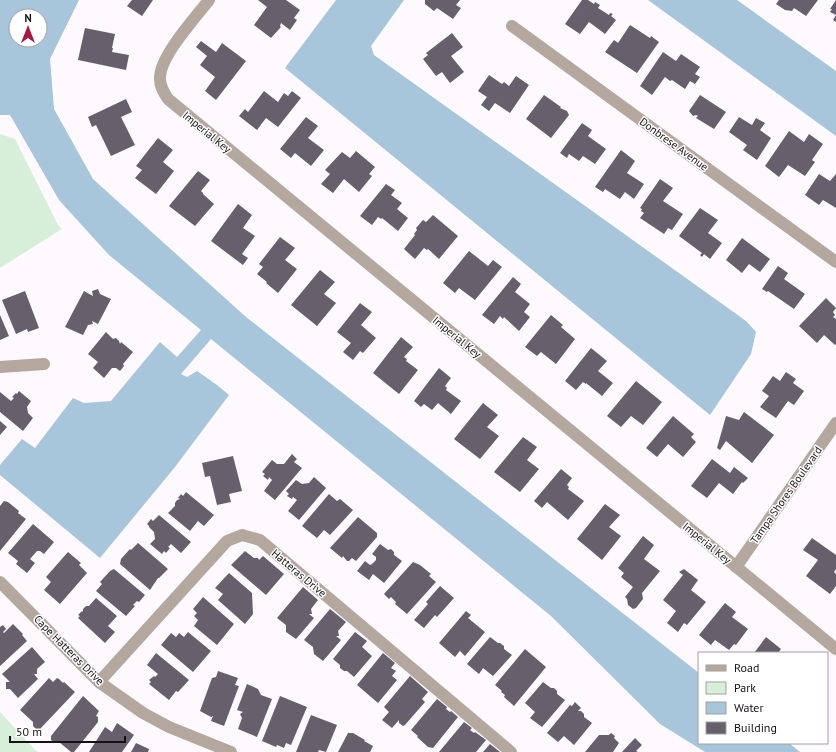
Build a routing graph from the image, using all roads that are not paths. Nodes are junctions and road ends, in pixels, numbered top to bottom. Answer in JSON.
{"nodes":[{"id":1,"x":209,"y":0,"type":"edge"},
{"id":2,"x":512,"y":26,"type":"dead end"},
{"id":3,"x":836,"y":262,"type":"edge"},
{"id":4,"x":44,"y":364,"type":"dead end"},
{"id":5,"x":0,"y":367,"type":"edge"},
{"id":6,"x":836,"y":423,"type":"edge"},
{"id":7,"x":736,"y":567,"type":"junction"},
{"id":8,"x":0,"y":582,"type":"edge"},
{"id":9,"x":836,"y":649,"type":"edge"},
{"id":10,"x":99,"y":682,"type":"junction"},
{"id":11,"x":231,"y":752,"type":"edge"},
{"id":12,"x":511,"y":752,"type":"edge"}],
"edges":[{"from":1,"to":7,"type":"street","name":"Imperial Key"},
{"from":2,"to":3,"type":"street","name":"Donbrese Avenue"},
{"from":4,"to":5,"type":"street"},
{"from":6,"to":7,"type":"street","name":"Tampa Shores Boulevard"},
{"from":7,"to":9,"type":"street","name":"Imperial Key"},
{"from":8,"to":10,"type":"street","name":"Cape Hatteras Drive"},
{"from":10,"to":11,"type":"street","name":"Cape Hatteras Drive"},
{"from":10,"to":12,"type":"street","name":"Hatteras Drive"}]}
